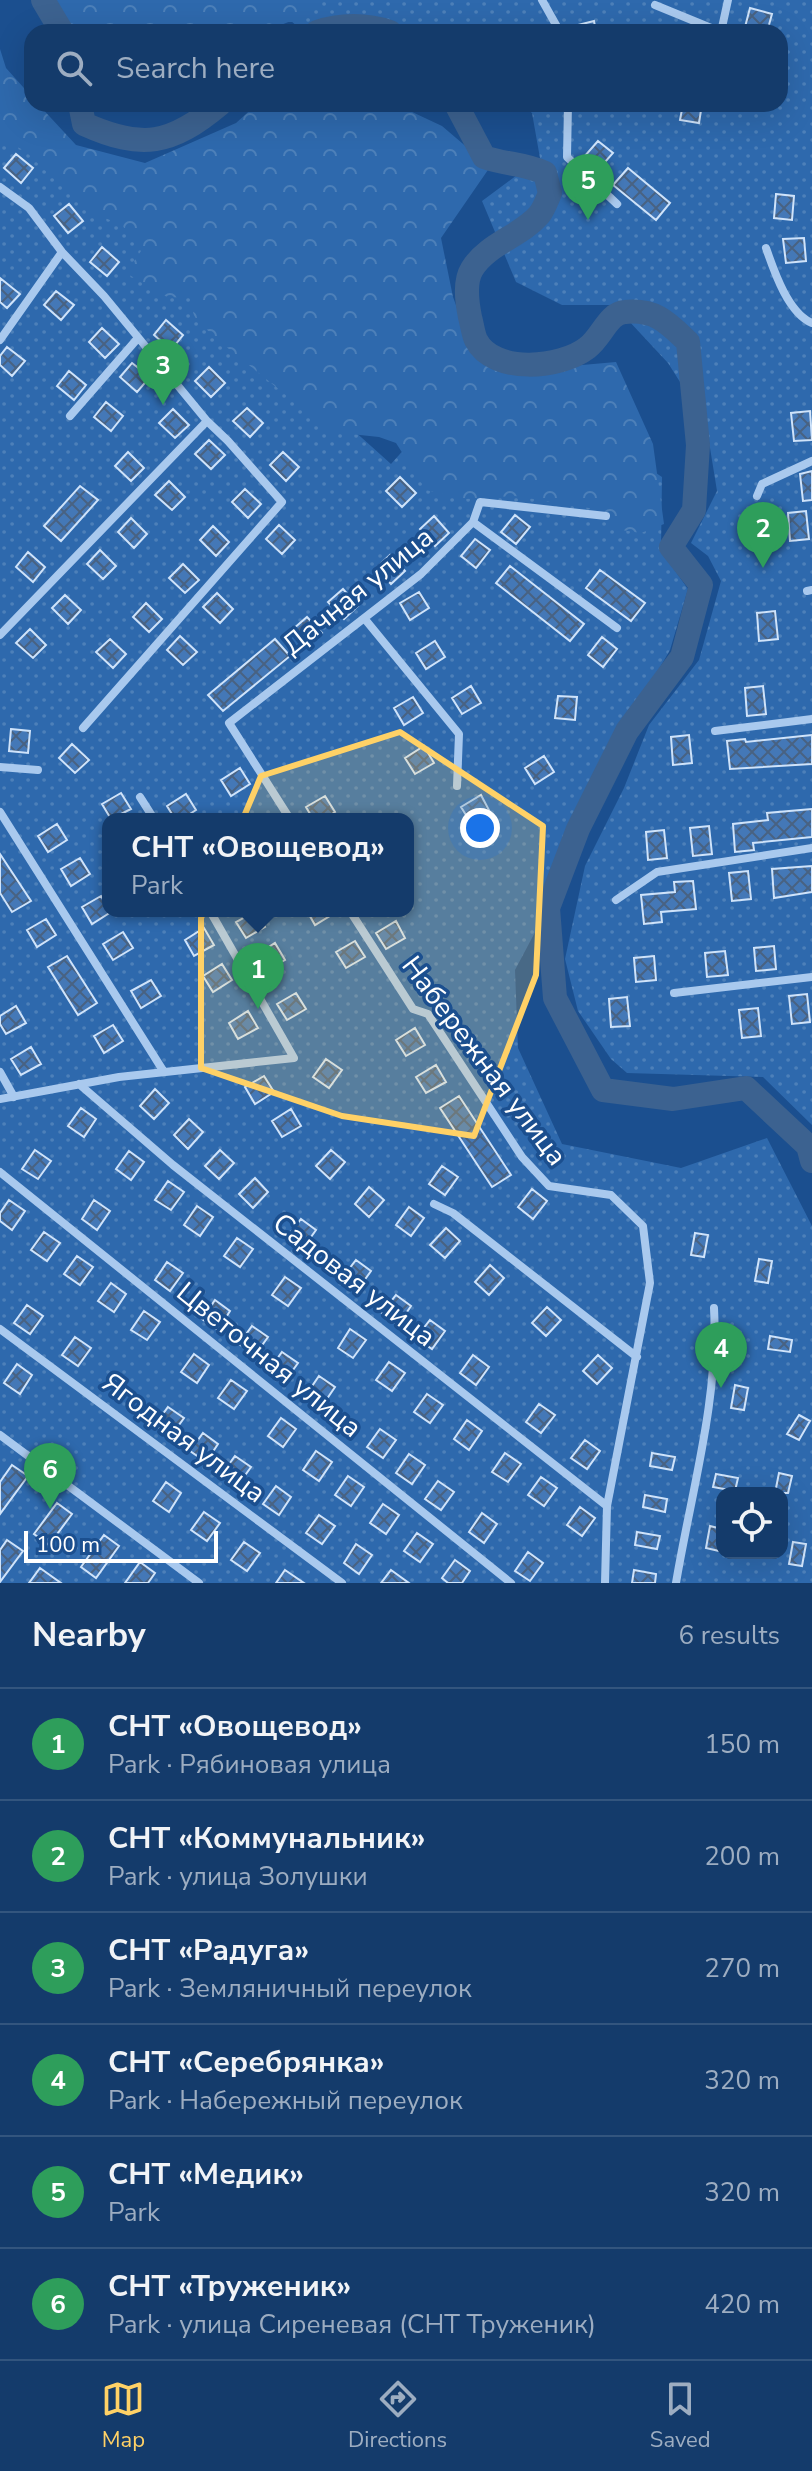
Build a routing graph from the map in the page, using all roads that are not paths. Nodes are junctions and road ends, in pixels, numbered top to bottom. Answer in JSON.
{"nodes":[{"id":1,"x":542,"y":0,"type":"edge"},
{"id":2,"x":728,"y":0,"type":"edge"},
{"id":3,"x":655,"y":5,"type":"dead end"},
{"id":4,"x":556,"y":24,"type":"edge"},
{"id":5,"x":701,"y":24,"type":"edge"},
{"id":6,"x":723,"y":24,"type":"edge"},
{"id":7,"x":568,"y":112,"type":"edge"},
{"id":8,"x":0,"y":187,"type":"edge"},
{"id":9,"x":617,"y":204,"type":"dead end"},
{"id":10,"x":766,"y":248,"type":"dead end"},
{"id":11,"x":62,"y":252,"type":"junction"},
{"id":12,"x":812,"y":323,"type":"edge"},
{"id":13,"x":138,"y":338,"type":"junction"},
{"id":14,"x":0,"y":340,"type":"edge"},
{"id":15,"x":70,"y":416,"type":"dead end"},
{"id":16,"x":207,"y":421,"type":"junction"},
{"id":17,"x":812,"y":461,"type":"edge"},
{"id":18,"x":757,"y":496,"type":"dead end"},
{"id":19,"x":606,"y":516,"type":"dead end"},
{"id":20,"x":473,"y":522,"type":"junction"},
{"id":21,"x":364,"y":618,"type":"junction"},
{"id":22,"x":617,"y":628,"type":"dead end"},
{"id":23,"x":0,"y":635,"type":"edge"},
{"id":24,"x":812,"y":719,"type":"edge"},
{"id":25,"x":83,"y":728,"type":"dead end"},
{"id":26,"x":715,"y":731,"type":"dead end"},
{"id":27,"x":0,"y":767,"type":"edge"},
{"id":28,"x":38,"y":770,"type":"dead end"},
{"id":29,"x":457,"y":786,"type":"dead end"},
{"id":30,"x":140,"y":797,"type":"dead end"},
{"id":31,"x":0,"y":812,"type":"edge"},
{"id":32,"x":150,"y":813,"type":"edge"},
{"id":33,"x":286,"y":813,"type":"edge"},
{"id":34,"x":812,"y":848,"type":"edge"},
{"id":35,"x":616,"y":900,"type":"dead end"},
{"id":36,"x":213,"y":917,"type":"edge"},
{"id":37,"x":354,"y":917,"type":"edge"},
{"id":38,"x":812,"y":977,"type":"edge"},
{"id":39,"x":674,"y":993,"type":"dead end"},
{"id":40,"x":0,"y":1072,"type":"edge"},
{"id":41,"x":164,"y":1072,"type":"junction"},
{"id":42,"x":79,"y":1084,"type":"junction"},
{"id":43,"x":14,"y":1097,"type":"junction"},
{"id":44,"x":0,"y":1099,"type":"edge"},
{"id":45,"x":0,"y":1172,"type":"edge"},
{"id":46,"x":434,"y":1204,"type":"dead end"},
{"id":47,"x":714,"y":1308,"type":"dead end"},
{"id":48,"x":0,"y":1329,"type":"edge"},
{"id":49,"x":637,"y":1357,"type":"junction"},
{"id":50,"x":0,"y":1435,"type":"edge"},
{"id":51,"x":607,"y":1506,"type":"junction"},
{"id":52,"x":199,"y":1583,"type":"edge"},
{"id":53,"x":342,"y":1583,"type":"edge"},
{"id":54,"x":511,"y":1583,"type":"edge"},
{"id":55,"x":605,"y":1583,"type":"edge"},
{"id":56,"x":676,"y":1583,"type":"edge"}],
"edges":[{"from":1,"to":4,"type":"street"},
{"from":2,"to":6,"type":"street"},
{"from":3,"to":5,"type":"street"},
{"from":7,"to":9,"type":"street"},
{"from":8,"to":11,"type":"street"},
{"from":10,"to":12,"type":"street"},
{"from":11,"to":13,"type":"street"},
{"from":11,"to":14,"type":"street"},
{"from":13,"to":15,"type":"street"},
{"from":13,"to":16,"type":"street"},
{"from":16,"to":23,"type":"street"},
{"from":16,"to":25,"type":"street"},
{"from":17,"to":18,"type":"street"},
{"from":19,"to":20,"type":"street","name":"Дачная улица"},
{"from":20,"to":21,"type":"street","name":"Дачная улица"},
{"from":20,"to":22,"type":"street"},
{"from":21,"to":29,"type":"street"},
{"from":21,"to":33,"type":"street","name":"Дачная улица"},
{"from":24,"to":26,"type":"street"},
{"from":27,"to":28,"type":"street"},
{"from":30,"to":32,"type":"street"},
{"from":31,"to":41,"type":"street"},
{"from":34,"to":35,"type":"street"},
{"from":36,"to":41,"type":"street"},
{"from":37,"to":49,"type":"street","name":"Набережная улица"},
{"from":38,"to":39,"type":"street"},
{"from":40,"to":43,"type":"street"},
{"from":41,"to":42,"type":"street"},
{"from":42,"to":43,"type":"street"},
{"from":42,"to":51,"type":"street","name":"Садовая улица"},
{"from":43,"to":44,"type":"street"},
{"from":45,"to":54,"type":"street","name":"Цветочная улица"},
{"from":46,"to":49,"type":"street"},
{"from":47,"to":56,"type":"street"},
{"from":48,"to":53,"type":"street","name":"Ягодная улица"},
{"from":49,"to":51,"type":"street"},
{"from":50,"to":52,"type":"street"},
{"from":51,"to":55,"type":"street"}]}
